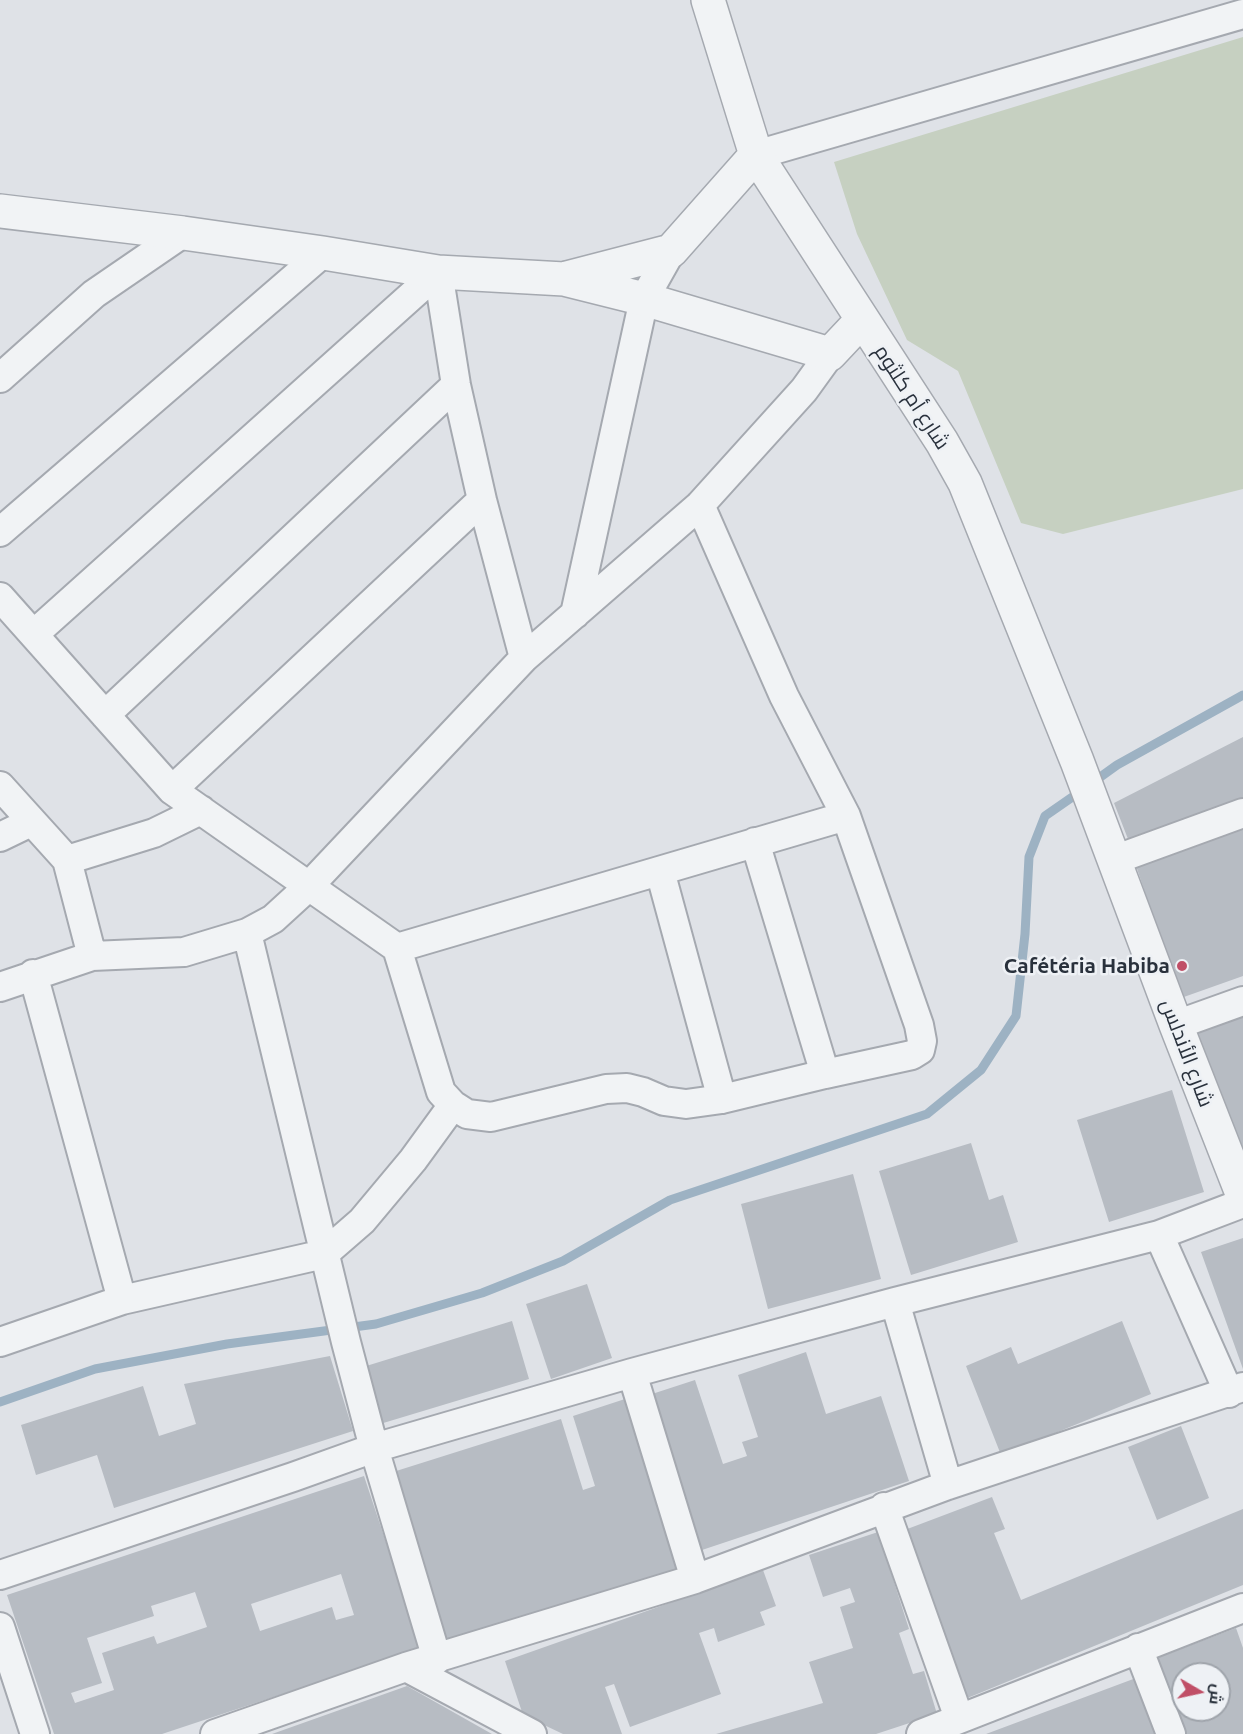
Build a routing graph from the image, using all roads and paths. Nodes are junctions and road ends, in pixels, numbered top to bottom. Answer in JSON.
{"nodes":[{"id":1,"x":708,"y":0,"type":"edge"},
{"id":2,"x":1243,"y":14,"type":"edge"},
{"id":3,"x":756,"y":156,"type":"junction"},
{"id":4,"x":0,"y":211,"type":"edge"},
{"id":5,"x":183,"y":233,"type":"junction"},
{"id":6,"x":671,"y":251,"type":"junction"},
{"id":7,"x":323,"y":253,"type":"junction"},
{"id":8,"x":438,"y":273,"type":"junction"},
{"id":9,"x":564,"y":279,"type":"junction"},
{"id":10,"x":644,"y":299,"type":"junction"},
{"id":11,"x":862,"y":320,"type":"junction"},
{"id":12,"x":830,"y":354,"type":"junction"},
{"id":13,"x":0,"y":378,"type":"edge"},
{"id":14,"x":456,"y":385,"type":"junction"},
{"id":15,"x":482,"y":500,"type":"junction"},
{"id":16,"x":700,"y":505,"type":"junction"},
{"id":17,"x":0,"y":532,"type":"edge"},
{"id":18,"x":0,"y":597,"type":"edge"},
{"id":19,"x":575,"y":614,"type":"junction"},
{"id":20,"x":34,"y":634,"type":"junction"},
{"id":21,"x":524,"y":658,"type":"junction"},
{"id":22,"x":105,"y":715,"type":"junction"},
{"id":23,"x":0,"y":786,"type":"edge"},
{"id":24,"x":172,"y":790,"type":"junction"},
{"id":25,"x":1095,"y":808,"type":"joint"},
{"id":26,"x":201,"y":810,"type":"junction"},
{"id":27,"x":1243,"y":813,"type":"edge"},
{"id":28,"x":846,"y":816,"type":"junction"},
{"id":29,"x":31,"y":822,"type":"junction"},
{"id":30,"x":0,"y":837,"type":"edge"},
{"id":31,"x":755,"y":842,"type":"junction"},
{"id":32,"x":67,"y":860,"type":"junction"},
{"id":33,"x":1114,"y":860,"type":"junction"},
{"id":34,"x":660,"y":871,"type":"junction"},
{"id":35,"x":308,"y":887,"type":"junction"},
{"id":36,"x":246,"y":933,"type":"junction"},
{"id":37,"x":397,"y":948,"type":"junction"},
{"id":38,"x":92,"y":956,"type":"junction"},
{"id":39,"x":33,"y":974,"type":"junction"},
{"id":40,"x":0,"y":987,"type":"edge"},
{"id":41,"x":1243,"y":1000,"type":"edge"},
{"id":42,"x":1176,"y":1025,"type":"junction"},
{"id":43,"x":825,"y":1074,"type":"junction"},
{"id":44,"x":722,"y":1099,"type":"junction"},
{"id":45,"x":453,"y":1106,"type":"junction"},
{"id":46,"x":1243,"y":1196,"type":"edge"},
{"id":47,"x":1243,"y":1203,"type":"edge"},
{"id":48,"x":1159,"y":1235,"type":"junction"},
{"id":49,"x":324,"y":1254,"type":"junction"},
{"id":50,"x":122,"y":1300,"type":"junction"},
{"id":51,"x":895,"y":1302,"type":"junction"},
{"id":52,"x":0,"y":1342,"type":"edge"},
{"id":53,"x":632,"y":1373,"type":"junction"},
{"id":54,"x":1236,"y":1390,"type":"edge"},
{"id":55,"x":374,"y":1448,"type":"junction"},
{"id":56,"x":948,"y":1485,"type":"junction"},
{"id":57,"x":884,"y":1508,"type":"junction"},
{"id":58,"x":0,"y":1575,"type":"edge"},
{"id":59,"x":695,"y":1579,"type":"junction"},
{"id":60,"x":1243,"y":1608,"type":"edge"},
{"id":61,"x":0,"y":1626,"type":"edge"},
{"id":62,"x":1138,"y":1648,"type":"junction"},
{"id":63,"x":437,"y":1659,"type":"junction"},
{"id":64,"x":406,"y":1667,"type":"junction"},
{"id":65,"x":959,"y":1718,"type":"junction"},
{"id":66,"x":35,"y":1734,"type":"edge"},
{"id":67,"x":214,"y":1734,"type":"edge"},
{"id":68,"x":532,"y":1734,"type":"edge"},
{"id":69,"x":921,"y":1734,"type":"edge"},
{"id":70,"x":1170,"y":1734,"type":"edge"}],
"edges":[{"from":1,"to":3,"type":"street","name":"شارع أم كلثوم"},
{"from":2,"to":3,"type":"street"},
{"from":3,"to":6,"type":"street"},
{"from":3,"to":11,"type":"street","name":"شارع أم كلثوم"},
{"from":4,"to":5,"type":"street"},
{"from":5,"to":7,"type":"street"},
{"from":5,"to":13,"type":"street"},
{"from":6,"to":9,"type":"street"},
{"from":6,"to":10,"type":"street"},
{"from":7,"to":8,"type":"street"},
{"from":7,"to":17,"type":"street"},
{"from":8,"to":9,"type":"street"},
{"from":8,"to":14,"type":"street"},
{"from":8,"to":20,"type":"street"},
{"from":9,"to":10,"type":"street"},
{"from":10,"to":12,"type":"street"},
{"from":10,"to":19,"type":"street"},
{"from":11,"to":12,"type":"street"},
{"from":11,"to":25,"type":"street","name":"شارع أم كلثوم"},
{"from":12,"to":16,"type":"street"},
{"from":14,"to":15,"type":"street"},
{"from":14,"to":22,"type":"street"},
{"from":15,"to":21,"type":"street"},
{"from":15,"to":24,"type":"street"},
{"from":16,"to":19,"type":"street"},
{"from":16,"to":28,"type":"street"},
{"from":18,"to":20,"type":"street"},
{"from":19,"to":21,"type":"street"},
{"from":20,"to":22,"type":"street"},
{"from":21,"to":35,"type":"street"},
{"from":22,"to":24,"type":"street"},
{"from":23,"to":29,"type":"street"},
{"from":24,"to":26,"type":"street"},
{"from":25,"to":33,"type":"street","name":"شارع الأندلس"},
{"from":26,"to":32,"type":"street"},
{"from":26,"to":35,"type":"street"},
{"from":27,"to":33,"type":"street"},
{"from":28,"to":31,"type":"street"},
{"from":28,"to":43,"type":"street"},
{"from":29,"to":30,"type":"street"},
{"from":29,"to":32,"type":"street"},
{"from":31,"to":34,"type":"street"},
{"from":31,"to":43,"type":"street"},
{"from":32,"to":38,"type":"street"},
{"from":33,"to":42,"type":"street","name":"شارع الأندلس"},
{"from":34,"to":37,"type":"street"},
{"from":34,"to":44,"type":"street"},
{"from":35,"to":36,"type":"street"},
{"from":35,"to":37,"type":"street"},
{"from":36,"to":38,"type":"street"},
{"from":36,"to":49,"type":"street"},
{"from":37,"to":45,"type":"street"},
{"from":38,"to":39,"type":"street"},
{"from":39,"to":40,"type":"street"},
{"from":39,"to":50,"type":"street"},
{"from":41,"to":42,"type":"street"},
{"from":42,"to":46,"type":"street","name":"شارع الأندلس"},
{"from":43,"to":44,"type":"street"},
{"from":44,"to":45,"type":"street"},
{"from":45,"to":49,"type":"street"},
{"from":47,"to":48,"type":"street"},
{"from":48,"to":51,"type":"street"},
{"from":48,"to":54,"type":"street"},
{"from":49,"to":50,"type":"street"},
{"from":49,"to":55,"type":"street"},
{"from":50,"to":52,"type":"street"},
{"from":51,"to":53,"type":"street"},
{"from":51,"to":56,"type":"street"},
{"from":53,"to":55,"type":"street"},
{"from":53,"to":59,"type":"street"},
{"from":54,"to":56,"type":"street"},
{"from":55,"to":58,"type":"street"},
{"from":55,"to":63,"type":"street"},
{"from":56,"to":57,"type":"street"},
{"from":57,"to":59,"type":"street"},
{"from":57,"to":65,"type":"street"},
{"from":59,"to":63,"type":"street"},
{"from":60,"to":62,"type":"street"},
{"from":61,"to":66,"type":"street"},
{"from":62,"to":65,"type":"street"},
{"from":62,"to":70,"type":"street"},
{"from":63,"to":64,"type":"street"},
{"from":64,"to":67,"type":"street"},
{"from":64,"to":68,"type":"street"},
{"from":65,"to":69,"type":"street"}]}
